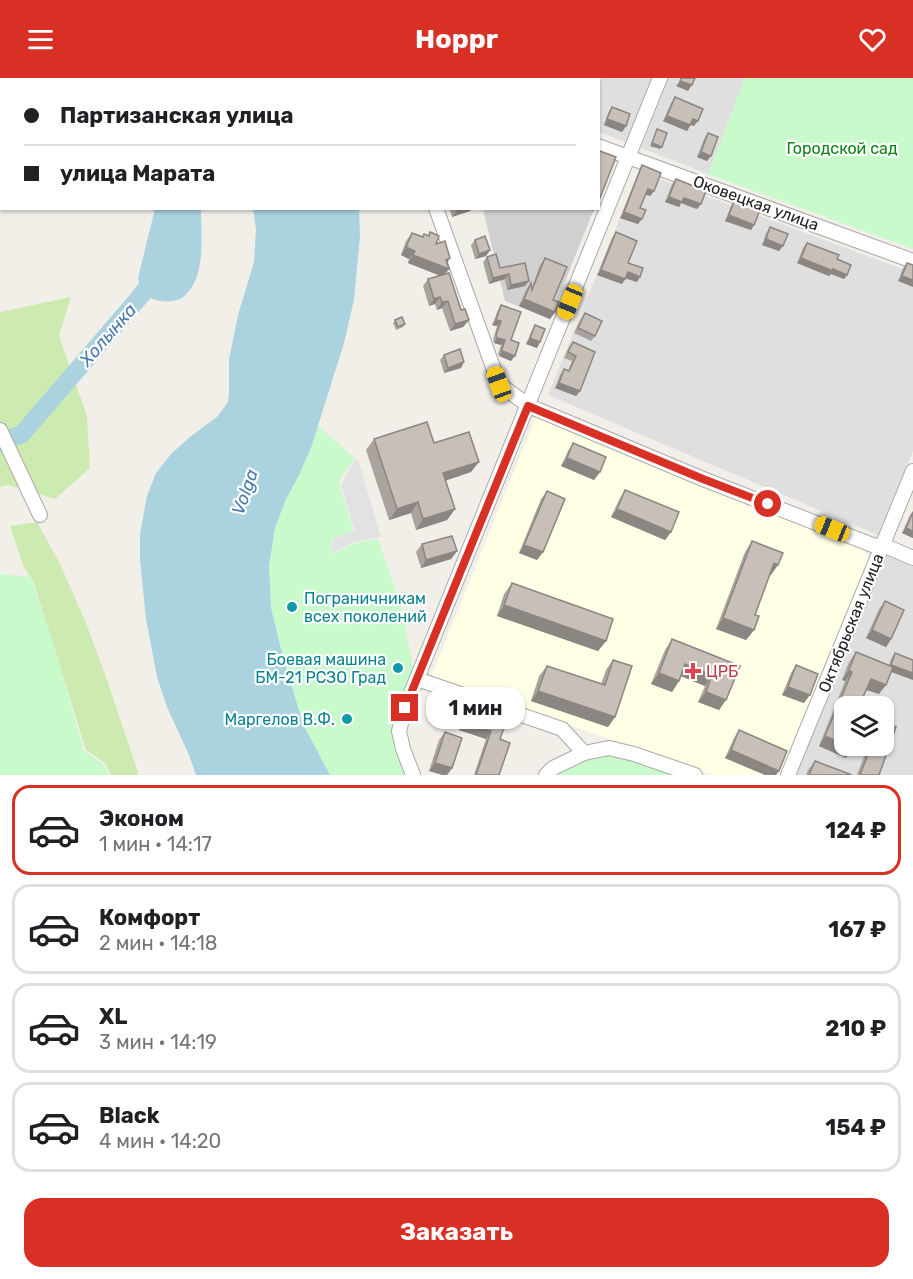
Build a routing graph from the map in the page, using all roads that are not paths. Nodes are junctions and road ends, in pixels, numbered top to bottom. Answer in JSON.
{"nodes":[{"id":1,"x":660,"y":78,"type":"edge"},
{"id":2,"x":600,"y":147,"type":"edge"},
{"id":3,"x":629,"y":157,"type":"junction"},
{"id":4,"x":437,"y":210,"type":"edge"},
{"id":5,"x":913,"y":261,"type":"edge"},
{"id":6,"x":528,"y":406,"type":"junction"},
{"id":7,"x":1,"y":432,"type":"edge"},
{"id":8,"x":913,"y":471,"type":"edge"},
{"id":9,"x":40,"y":515,"type":"dead end"},
{"id":10,"x":883,"y":545,"type":"junction"},
{"id":11,"x":913,"y":558,"type":"edge"},
{"id":12,"x":417,"y":679,"type":"junction"},
{"id":13,"x":584,"y":753,"type":"junction"},
{"id":14,"x":413,"y":775,"type":"edge"},
{"id":15,"x":546,"y":775,"type":"edge"},
{"id":16,"x":695,"y":775,"type":"edge"},
{"id":17,"x":788,"y":775,"type":"edge"}],
"edges":[{"from":1,"to":3,"type":"street"},
{"from":2,"to":3,"type":"street","name":"Оковецкая улица"},
{"from":3,"to":5,"type":"street","name":"Оковецкая улица"},
{"from":3,"to":6,"type":"street"},
{"from":4,"to":6,"type":"street"},
{"from":6,"to":10,"type":"street"},
{"from":6,"to":12,"type":"street"},
{"from":7,"to":9,"type":"street"},
{"from":8,"to":10,"type":"street","name":"Октябрьская улица"},
{"from":10,"to":11,"type":"street"},
{"from":10,"to":17,"type":"street","name":"Октябрьская улица"},
{"from":12,"to":13,"type":"street"},
{"from":12,"to":14,"type":"street"},
{"from":13,"to":15,"type":"street"},
{"from":13,"to":16,"type":"street"}]}
